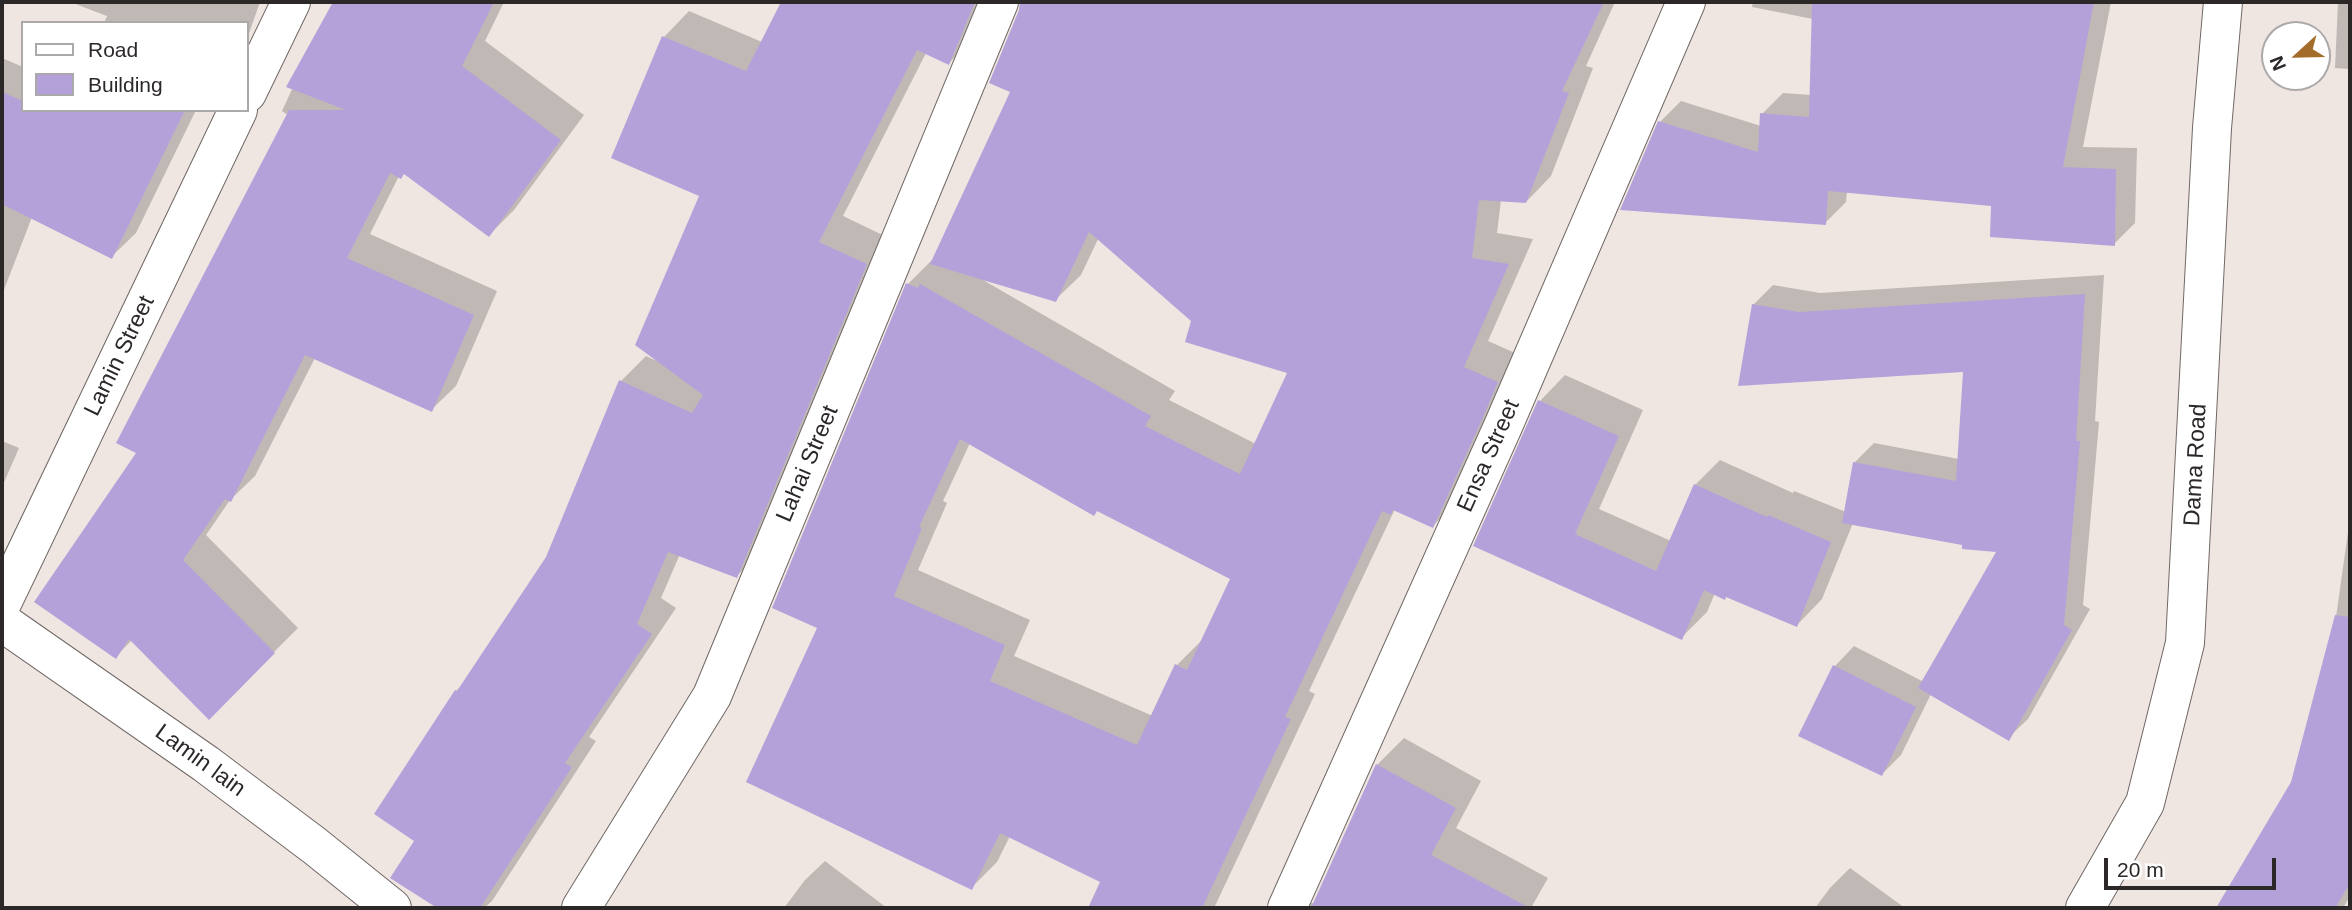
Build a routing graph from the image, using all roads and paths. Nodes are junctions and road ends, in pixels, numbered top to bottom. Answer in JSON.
{"nodes":[{"id":1,"x":290,"y":2,"type":"edge"},
{"id":2,"x":999,"y":2,"type":"edge"},
{"id":3,"x":1686,"y":2,"type":"edge"},
{"id":4,"x":2223,"y":2,"type":"edge"},
{"id":5,"x":248,"y":91,"type":"edge"},
{"id":6,"x":237,"y":112,"type":"edge"},
{"id":7,"x":2,"y":603,"type":"edge"},
{"id":8,"x":2,"y":622,"type":"edge"},
{"id":9,"x":392,"y":908,"type":"edge"},
{"id":10,"x":581,"y":908,"type":"edge"},
{"id":11,"x":1287,"y":908,"type":"edge"},
{"id":12,"x":2085,"y":908,"type":"edge"}],
"edges":[{"from":1,"to":5,"type":"main road"},
{"from":2,"to":10,"type":"main road","name":"Lahai Street"},
{"from":3,"to":11,"type":"main road","name":"Ensa Street"},
{"from":4,"to":12,"type":"main road","name":"Dama Road"},
{"from":6,"to":7,"type":"main road","name":"Lamin Street"},
{"from":8,"to":9,"type":"main road","name":"Lamin lain"}]}
